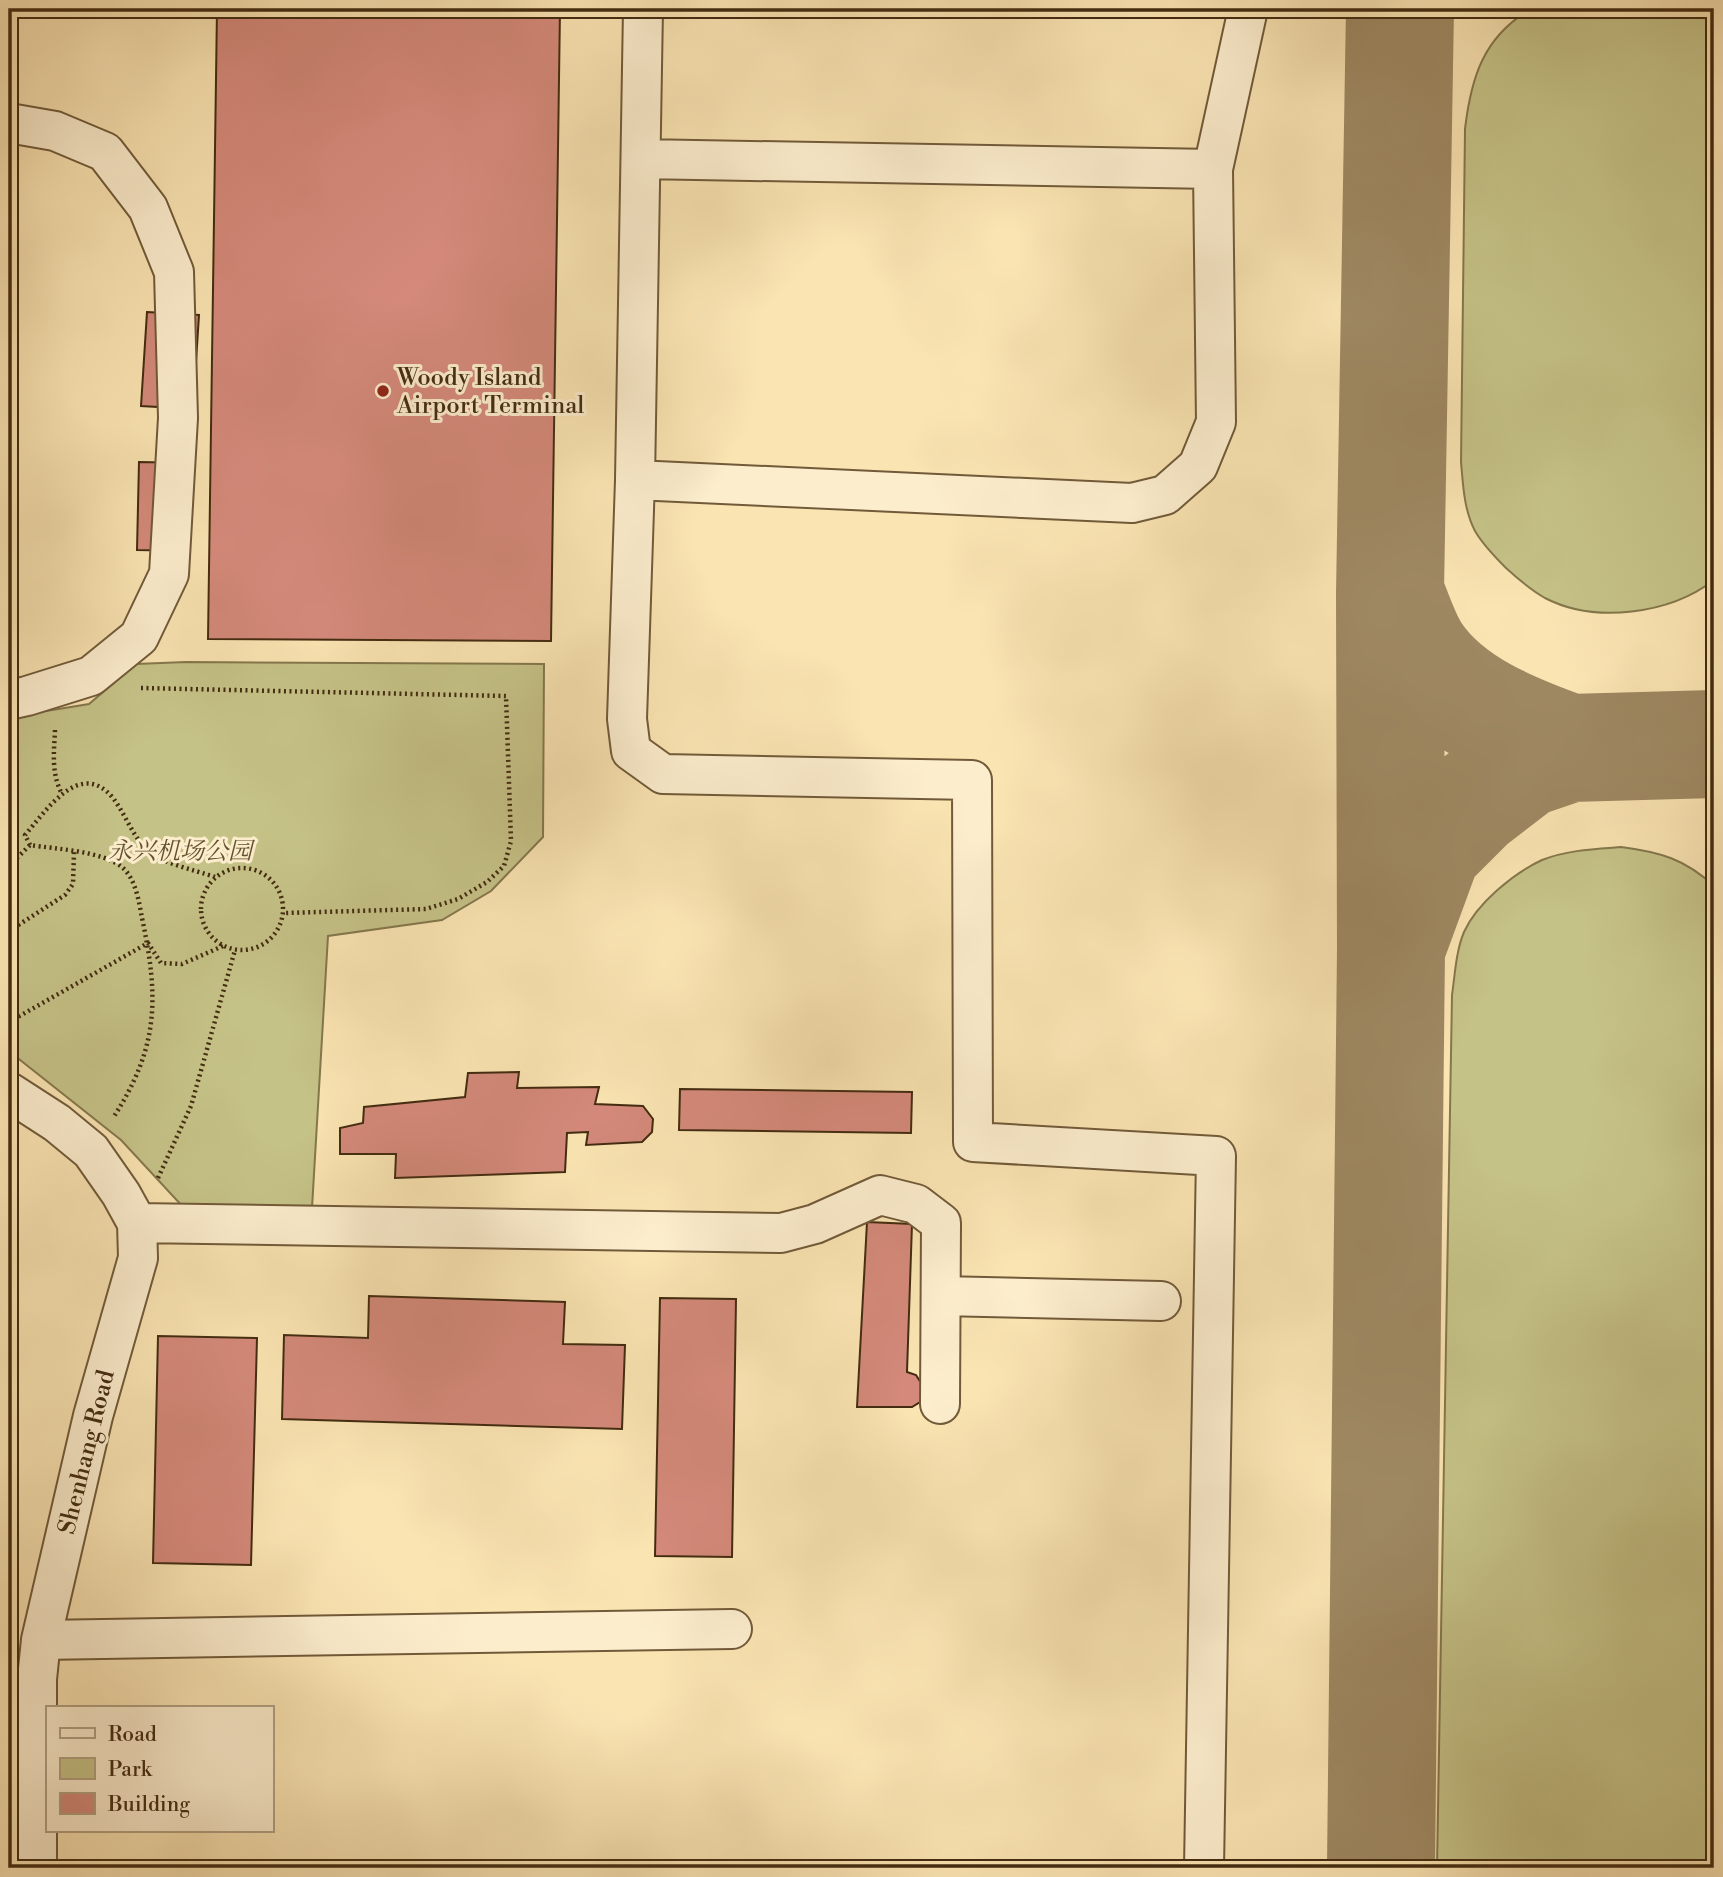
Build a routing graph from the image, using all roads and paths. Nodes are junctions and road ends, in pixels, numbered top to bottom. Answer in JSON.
{"nodes":[{"id":1,"x":643,"y":9,"type":"edge"},
{"id":2,"x":1248,"y":9,"type":"edge"},
{"id":3,"x":9,"y":123,"type":"edge"},
{"id":4,"x":641,"y":159,"type":"junction"},
{"id":5,"x":1213,"y":169,"type":"junction"},
{"id":6,"x":635,"y":481,"type":"junction"},
{"id":7,"x":57,"y":687,"type":"junction"},
{"id":8,"x":138,"y":688,"type":"dead end"},
{"id":9,"x":9,"y":700,"type":"edge"},
{"id":10,"x":62,"y":794,"type":"junction"},
{"id":11,"x":30,"y":845,"type":"junction"},
{"id":12,"x":74,"y":852,"type":"junction"},
{"id":13,"x":9,"y":866,"type":"edge"},
{"id":14,"x":215,"y":877,"type":"junction"},
{"id":15,"x":284,"y":913,"type":"junction"},
{"id":16,"x":9,"y":931,"type":"edge"},
{"id":17,"x":148,"y":943,"type":"junction"},
{"id":18,"x":223,"y":946,"type":"junction"},
{"id":19,"x":235,"y":950,"type":"junction"},
{"id":20,"x":9,"y":1022,"type":"edge"},
{"id":21,"x":9,"y":1093,"type":"edge"},
{"id":22,"x":91,"y":1151,"type":"junction"},
{"id":23,"x":137,"y":1223,"type":"junction"},
{"id":24,"x":941,"y":1296,"type":"junction"},
{"id":25,"x":1161,"y":1301,"type":"dead end"},
{"id":26,"x":940,"y":1404,"type":"dead end"},
{"id":27,"x":732,"y":1629,"type":"dead end"},
{"id":28,"x":41,"y":1640,"type":"junction"},
{"id":29,"x":37,"y":1868,"type":"edge"},
{"id":30,"x":1204,"y":1868,"type":"edge"}],
"edges":[{"from":1,"to":4,"type":"street"},
{"from":2,"to":5,"type":"street"},
{"from":3,"to":7,"type":"street"},
{"from":4,"to":5,"type":"street"},
{"from":4,"to":6,"type":"street"},
{"from":5,"to":6,"type":"street"},
{"from":6,"to":30,"type":"street"},
{"from":7,"to":9,"type":"street"},
{"from":7,"to":10,"type":"path"},
{"from":8,"to":15,"type":"path"},
{"from":10,"to":11,"type":"path"},
{"from":10,"to":14,"type":"path"},
{"from":11,"to":12,"type":"path"},
{"from":11,"to":13,"type":"path"},
{"from":12,"to":16,"type":"path"},
{"from":12,"to":17,"type":"path"},
{"from":14,"to":15,"type":"path"},
{"from":14,"to":18,"type":"path"},
{"from":15,"to":19,"type":"path"},
{"from":17,"to":18,"type":"path"},
{"from":17,"to":20,"type":"path"},
{"from":17,"to":22,"type":"path"},
{"from":18,"to":19,"type":"path"},
{"from":19,"to":23,"type":"path"},
{"from":21,"to":22,"type":"street","name":"Shenhang Road"},
{"from":22,"to":23,"type":"street","name":"Shenhang Road"},
{"from":23,"to":24,"type":"street"},
{"from":23,"to":28,"type":"street","name":"Shenhang Road"},
{"from":24,"to":25,"type":"street"},
{"from":24,"to":26,"type":"street"},
{"from":27,"to":28,"type":"street"},
{"from":28,"to":29,"type":"street","name":"Shenhang Road"}]}
